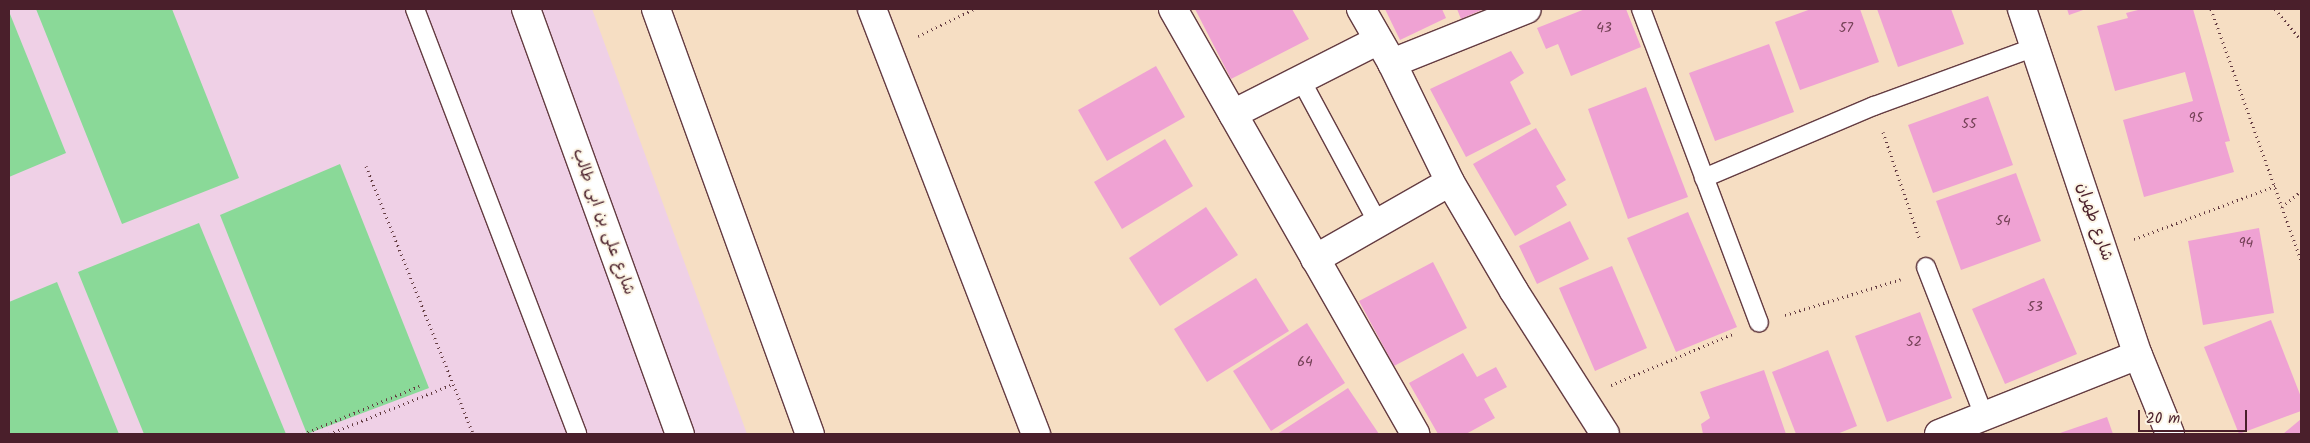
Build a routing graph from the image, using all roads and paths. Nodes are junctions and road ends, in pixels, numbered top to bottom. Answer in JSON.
{"nodes":[{"id":1,"x":415,"y":9,"type":"edge"},
{"id":2,"x":526,"y":9,"type":"edge"},
{"id":3,"x":656,"y":9,"type":"edge"},
{"id":4,"x":872,"y":9,"type":"edge"},
{"id":5,"x":974,"y":9,"type":"edge"},
{"id":6,"x":1173,"y":9,"type":"edge"},
{"id":7,"x":1361,"y":9,"type":"edge"},
{"id":8,"x":1526,"y":9,"type":"edge"},
{"id":9,"x":1641,"y":9,"type":"edge"},
{"id":10,"x":2022,"y":9,"type":"edge"},
{"id":11,"x":2211,"y":9,"type":"edge"},
{"id":12,"x":2275,"y":9,"type":"edge"},
{"id":13,"x":2301,"y":40,"type":"edge"},
{"id":14,"x":1377,"y":41,"type":"junction"},
{"id":15,"x":2035,"y":47,"type":"junction"},
{"id":16,"x":887,"y":51,"type":"junction"},
{"id":17,"x":1392,"y":63,"type":"junction"},
{"id":18,"x":1301,"y":80,"type":"junction"},
{"id":19,"x":1874,"y":106,"type":"junction"},
{"id":20,"x":1233,"y":114,"type":"junction"},
{"id":21,"x":366,"y":166,"type":"dead end"},
{"id":22,"x":1704,"y":178,"type":"junction"},
{"id":23,"x":1450,"y":182,"type":"junction"},
{"id":24,"x":2275,"y":186,"type":"junction"},
{"id":25,"x":2301,"y":192,"type":"edge"},
{"id":26,"x":2282,"y":207,"type":"junction"},
{"id":27,"x":1378,"y":223,"type":"junction"},
{"id":28,"x":2103,"y":250,"type":"junction"},
{"id":29,"x":1315,"y":259,"type":"junction"},
{"id":30,"x":2301,"y":260,"type":"edge"},
{"id":31,"x":1926,"y":268,"type":"junction"},
{"id":32,"x":1759,"y":323,"type":"junction"},
{"id":33,"x":2138,"y":355,"type":"junction"},
{"id":34,"x":453,"y":384,"type":"junction"},
{"id":35,"x":419,"y":386,"type":"dead end"},
{"id":36,"x":1581,"y":398,"type":"junction"},
{"id":37,"x":1974,"y":426,"type":"edge"},
{"id":38,"x":303,"y":434,"type":"edge"},
{"id":39,"x":329,"y":434,"type":"edge"},
{"id":40,"x":473,"y":434,"type":"edge"},
{"id":41,"x":577,"y":434,"type":"edge"},
{"id":42,"x":680,"y":434,"type":"edge"},
{"id":43,"x":810,"y":434,"type":"edge"},
{"id":44,"x":1036,"y":434,"type":"edge"},
{"id":45,"x":1415,"y":434,"type":"edge"},
{"id":46,"x":1605,"y":434,"type":"edge"},
{"id":47,"x":1939,"y":434,"type":"edge"},
{"id":48,"x":2170,"y":434,"type":"edge"}],
"edges":[{"from":1,"to":41,"type":"lane"},
{"from":2,"to":42,"type":"street","name":"شارع على بن ابى طالب"},
{"from":3,"to":43,"type":"street"},
{"from":4,"to":16,"type":"street"},
{"from":5,"to":16,"type":"path"},
{"from":6,"to":20,"type":"street"},
{"from":7,"to":14,"type":"street"},
{"from":8,"to":17,"type":"street"},
{"from":9,"to":22,"type":"lane"},
{"from":10,"to":15,"type":"street","name":"شارع طهران"},
{"from":11,"to":24,"type":"path"},
{"from":12,"to":13,"type":"path"},
{"from":14,"to":17,"type":"street"},
{"from":14,"to":18,"type":"street"},
{"from":15,"to":19,"type":"lane"},
{"from":15,"to":28,"type":"street","name":"شارع طهران"},
{"from":16,"to":44,"type":"street"},
{"from":17,"to":23,"type":"street"},
{"from":18,"to":20,"type":"street"},
{"from":18,"to":27,"type":"lane"},
{"from":19,"to":22,"type":"lane"},
{"from":19,"to":31,"type":"path"},
{"from":20,"to":29,"type":"street"},
{"from":21,"to":34,"type":"path"},
{"from":22,"to":32,"type":"lane"},
{"from":23,"to":27,"type":"street"},
{"from":23,"to":36,"type":"street"},
{"from":24,"to":26,"type":"path"},
{"from":24,"to":28,"type":"path"},
{"from":25,"to":26,"type":"path"},
{"from":26,"to":30,"type":"path"},
{"from":27,"to":29,"type":"street"},
{"from":28,"to":33,"type":"street","name":"شارع طهران"},
{"from":29,"to":45,"type":"street"},
{"from":31,"to":32,"type":"path"},
{"from":31,"to":37,"type":"lane"},
{"from":32,"to":36,"type":"path"},
{"from":33,"to":37,"type":"street"},
{"from":33,"to":48,"type":"street","name":"شارع طهران"},
{"from":34,"to":39,"type":"path"},
{"from":34,"to":40,"type":"path"},
{"from":35,"to":38,"type":"path"},
{"from":36,"to":46,"type":"street"},
{"from":37,"to":47,"type":"street"}]}
